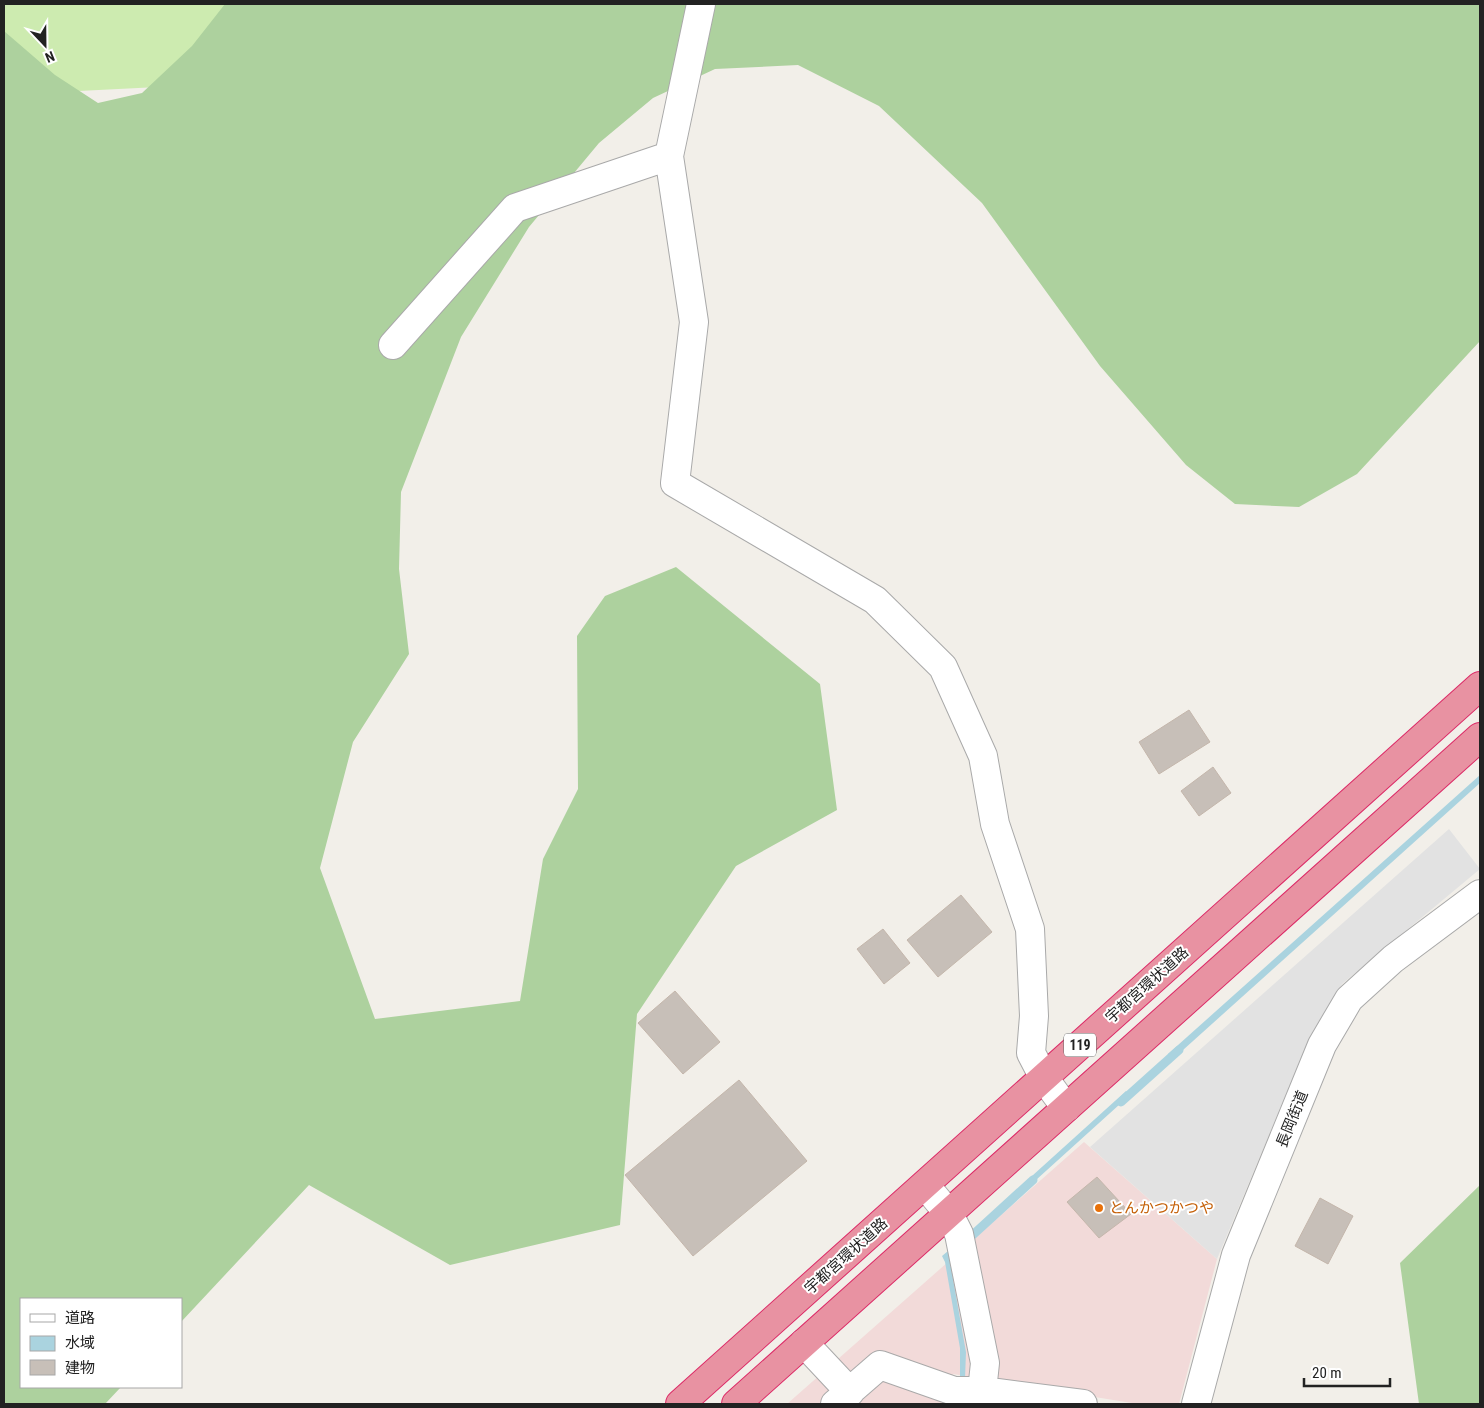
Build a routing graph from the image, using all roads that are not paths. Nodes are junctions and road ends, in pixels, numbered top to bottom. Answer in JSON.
{"nodes":[{"id":1,"x":701,"y":4,"type":"edge"},
{"id":2,"x":669,"y":156,"type":"junction"},
{"id":3,"x":393,"y":345,"type":"dead end"},
{"id":4,"x":1480,"y":686,"type":"edge"},
{"id":5,"x":1480,"y":737,"type":"edge"},
{"id":6,"x":1480,"y":894,"type":"edge"},
{"id":7,"x":1044,"y":1078,"type":"junction"},
{"id":8,"x":1066,"y":1108,"type":"junction"},
{"id":9,"x":925,"y":1185,"type":"junction"},
{"id":10,"x":949,"y":1214,"type":"junction"},
{"id":11,"x":804,"y":1344,"type":"junction"},
{"id":12,"x":982,"y":1390,"type":"junction"},
{"id":13,"x":843,"y":1398,"type":"edge"},
{"id":14,"x":680,"y":1404,"type":"edge"},
{"id":15,"x":736,"y":1404,"type":"edge"},
{"id":16,"x":1084,"y":1404,"type":"edge"},
{"id":17,"x":1196,"y":1404,"type":"edge"}],
"edges":[{"from":1,"to":2,"type":"street"},
{"from":2,"to":3,"type":"street"},
{"from":2,"to":7,"type":"street"},
{"from":4,"to":7,"type":"highway","name":"宇都宮環状道路","number":"119"},
{"from":5,"to":8,"type":"highway","number":"119"},
{"from":6,"to":17,"type":"street","name":"長岡街道"},
{"from":7,"to":8,"type":"street"},
{"from":7,"to":9,"type":"highway","name":"宇都宮環状道路","number":"119"},
{"from":8,"to":10,"type":"highway","number":"119"},
{"from":9,"to":10,"type":"street"},
{"from":9,"to":14,"type":"highway","name":"宇都宮環状道路","number":"119"},
{"from":10,"to":11,"type":"highway","number":"119"},
{"from":10,"to":12,"type":"street"},
{"from":11,"to":13,"type":"street"},
{"from":11,"to":15,"type":"highway","number":"119"},
{"from":12,"to":13,"type":"street"},
{"from":12,"to":16,"type":"street"}]}
